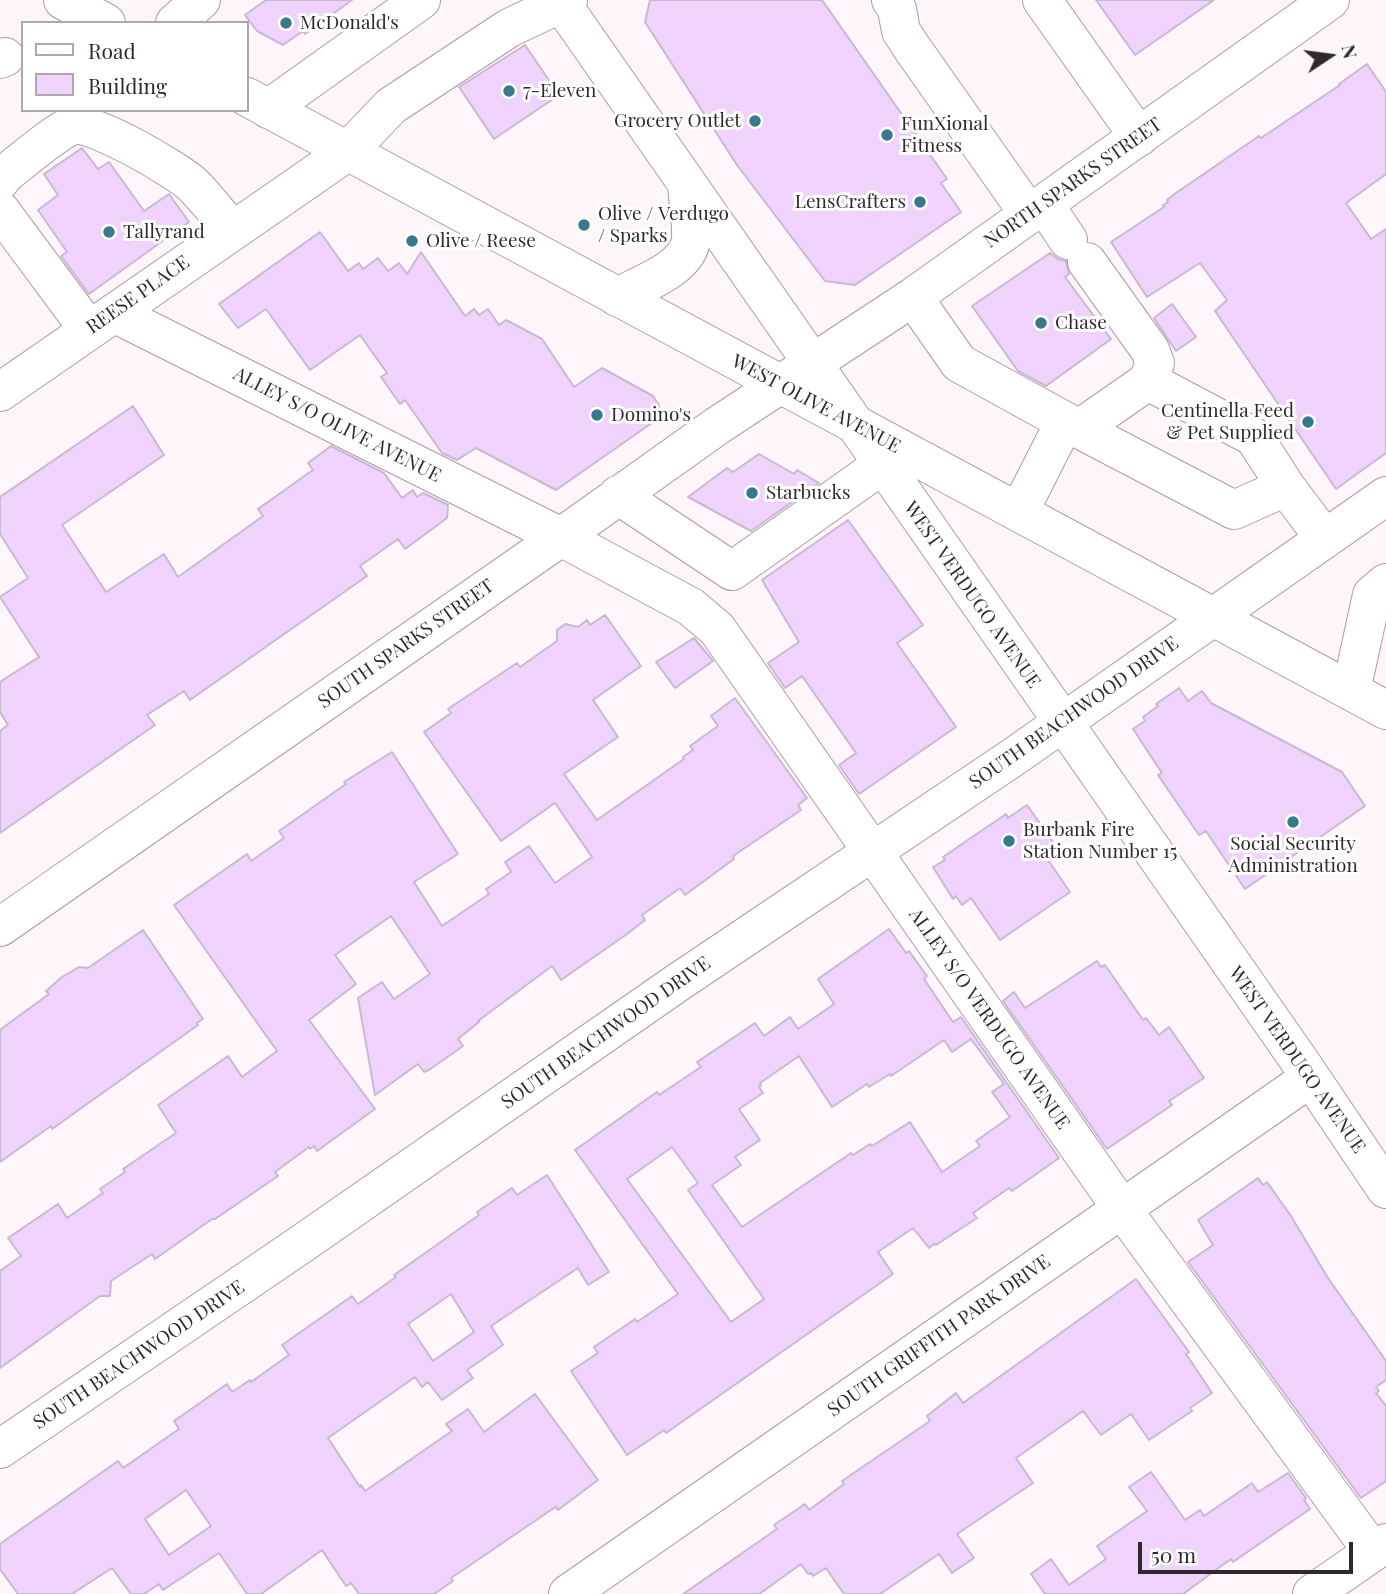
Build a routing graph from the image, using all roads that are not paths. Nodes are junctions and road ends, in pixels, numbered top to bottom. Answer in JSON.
{"nodes":[{"id":1,"x":201,"y":0,"type":"edge"},
{"id":2,"x":421,"y":0,"type":"edge"},
{"id":3,"x":891,"y":0,"type":"edge"},
{"id":4,"x":1042,"y":0,"type":"edge"},
{"id":5,"x":1330,"y":0,"type":"edge"},
{"id":6,"x":563,"y":1,"type":"edge"},
{"id":7,"x":177,"y":21,"type":"edge"},
{"id":8,"x":257,"y":103,"type":"edge"},
{"id":9,"x":1139,"y":137,"type":"junction"},
{"id":10,"x":347,"y":152,"type":"junction"},
{"id":11,"x":0,"y":181,"type":"edge"},
{"id":12,"x":686,"y":182,"type":"junction"},
{"id":13,"x":1037,"y":209,"type":"junction"},
{"id":14,"x":0,"y":211,"type":"edge"},
{"id":15,"x":232,"y":230,"type":"junction"},
{"id":16,"x":617,"y":297,"type":"junction"},
{"id":17,"x":913,"y":297,"type":"junction"},
{"id":18,"x":101,"y":321,"type":"junction"},
{"id":19,"x":813,"y":362,"type":"junction"},
{"id":20,"x":1149,"y":381,"type":"junction"},
{"id":21,"x":778,"y":384,"type":"junction"},
{"id":22,"x":0,"y":393,"type":"edge"},
{"id":23,"x":854,"y":424,"type":"junction"},
{"id":24,"x":1072,"y":425,"type":"junction"},
{"id":25,"x":882,"y":465,"type":"junction"},
{"id":26,"x":1286,"y":487,"type":"junction"},
{"id":27,"x":618,"y":495,"type":"junction"},
{"id":28,"x":1386,"y":496,"type":"edge"},
{"id":29,"x":1019,"y":512,"type":"junction"},
{"id":30,"x":561,"y":537,"type":"junction"},
{"id":31,"x":1325,"y":539,"type":"junction"},
{"id":32,"x":1386,"y":583,"type":"edge"},
{"id":33,"x":1212,"y":617,"type":"junction"},
{"id":34,"x":1351,"y":691,"type":"junction"},
{"id":35,"x":1386,"y":710,"type":"edge"},
{"id":36,"x":1062,"y":723,"type":"junction"},
{"id":37,"x":873,"y":853,"type":"junction"},
{"id":38,"x":0,"y":927,"type":"edge"},
{"id":39,"x":1310,"y":1078,"type":"junction"},
{"id":40,"x":1386,"y":1189,"type":"edge"},
{"id":41,"x":1122,"y":1209,"type":"junction"},
{"id":42,"x":0,"y":1449,"type":"edge"},
{"id":43,"x":1379,"y":1547,"type":"edge"},
{"id":44,"x":568,"y":1594,"type":"edge"},
{"id":45,"x":1312,"y":1594,"type":"edge"}],
"edges":[{"from":1,"to":7,"type":"street"},
{"from":2,"to":8,"type":"street"},
{"from":3,"to":13,"type":"street"},
{"from":4,"to":9,"type":"street"},
{"from":5,"to":9,"type":"street","name":"NORTH SPARKS STREET"},
{"from":6,"to":10,"type":"street","name":"REESE PLACE"},
{"from":6,"to":12,"type":"street","name":"WEST VERDUGO AVENUE"},
{"from":8,"to":10,"type":"street","name":"WEST OLIVE AVENUE"},
{"from":9,"to":13,"type":"street","name":"NORTH SPARKS STREET"},
{"from":10,"to":15,"type":"street","name":"REESE PLACE"},
{"from":10,"to":16,"type":"street","name":"WEST OLIVE AVENUE"},
{"from":11,"to":15,"type":"street"},
{"from":12,"to":16,"type":"street"},
{"from":12,"to":19,"type":"street","name":"WEST VERDUGO AVENUE"},
{"from":13,"to":17,"type":"street","name":"NORTH SPARKS STREET"},
{"from":13,"to":20,"type":"street"},
{"from":14,"to":18,"type":"street"},
{"from":15,"to":18,"type":"street","name":"REESE PLACE"},
{"from":16,"to":21,"type":"street","name":"WEST OLIVE AVENUE"},
{"from":17,"to":19,"type":"street","name":"NORTH SPARKS STREET"},
{"from":17,"to":24,"type":"street"},
{"from":18,"to":22,"type":"street","name":"REESE PLACE"},
{"from":18,"to":30,"type":"street","name":"ALLEY S/O OLIVE AVENUE"},
{"from":19,"to":21,"type":"street","name":"SOUTH SPARKS STREET"},
{"from":19,"to":23,"type":"street","name":"WEST VERDUGO AVENUE"},
{"from":20,"to":24,"type":"street"},
{"from":20,"to":26,"type":"street"},
{"from":21,"to":23,"type":"street","name":"WEST OLIVE AVENUE"},
{"from":21,"to":27,"type":"street","name":"SOUTH SPARKS STREET"},
{"from":23,"to":25,"type":"street","name":"WEST VERDUGO AVENUE"},
{"from":23,"to":29,"type":"street","name":"WEST OLIVE AVENUE"},
{"from":24,"to":26,"type":"street"},
{"from":24,"to":29,"type":"street"},
{"from":25,"to":27,"type":"street"},
{"from":25,"to":36,"type":"street","name":"WEST VERDUGO AVENUE"},
{"from":26,"to":31,"type":"street"},
{"from":27,"to":30,"type":"street","name":"SOUTH SPARKS STREET"},
{"from":28,"to":31,"type":"street","name":"SOUTH BEACHWOOD DRIVE"},
{"from":29,"to":33,"type":"street","name":"WEST OLIVE AVENUE"},
{"from":30,"to":37,"type":"street","name":"ALLEY S/O VERDUGO AVENUE"},
{"from":30,"to":38,"type":"street","name":"SOUTH SPARKS STREET"},
{"from":31,"to":33,"type":"street","name":"SOUTH BEACHWOOD DRIVE"},
{"from":32,"to":34,"type":"street"},
{"from":33,"to":34,"type":"street","name":"WEST OLIVE AVENUE"},
{"from":33,"to":36,"type":"street","name":"SOUTH BEACHWOOD DRIVE"},
{"from":34,"to":35,"type":"street","name":"WEST OLIVE AVENUE"},
{"from":36,"to":37,"type":"street","name":"SOUTH BEACHWOOD DRIVE"},
{"from":36,"to":39,"type":"street","name":"WEST VERDUGO AVENUE"},
{"from":37,"to":41,"type":"street","name":"ALLEY S/O VERDUGO AVENUE"},
{"from":37,"to":42,"type":"street","name":"SOUTH BEACHWOOD DRIVE"},
{"from":39,"to":40,"type":"street","name":"WEST VERDUGO AVENUE"},
{"from":39,"to":41,"type":"street","name":"SOUTH GRIFFITH PARK DRIVE"},
{"from":41,"to":43,"type":"street","name":"ALLEY S/O VERDUGO AVENUE"},
{"from":41,"to":44,"type":"street","name":"SOUTH GRIFFITH PARK DRIVE"},
{"from":43,"to":45,"type":"street"}]}
